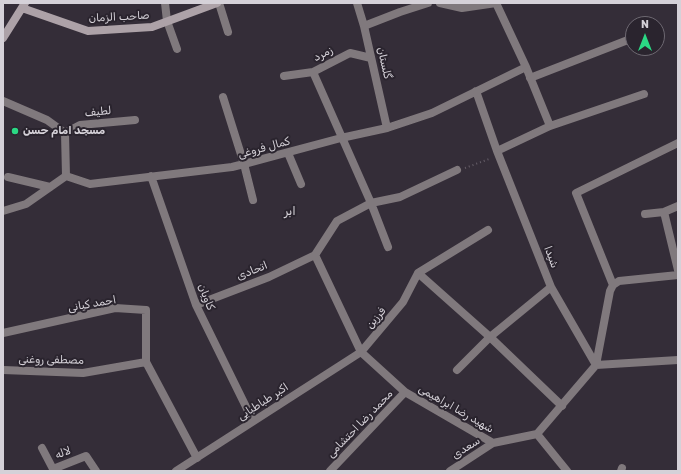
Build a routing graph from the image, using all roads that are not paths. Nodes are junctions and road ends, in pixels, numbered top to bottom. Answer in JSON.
{"nodes":[{"id":1,"x":165,"y":3,"type":"edge"},
{"id":2,"x":218,"y":3,"type":"edge"},
{"id":3,"x":357,"y":3,"type":"edge"},
{"id":4,"x":428,"y":3,"type":"edge"},
{"id":5,"x":440,"y":3,"type":"edge"},
{"id":6,"x":496,"y":3,"type":"edge"},
{"id":7,"x":21,"y":5,"type":"edge"},
{"id":8,"x":167,"y":21,"type":"junction"},
{"id":9,"x":364,"y":26,"type":"junction"},
{"id":10,"x":228,"y":32,"type":"dead end"},
{"id":11,"x":3,"y":38,"type":"edge"},
{"id":12,"x":625,"y":41,"type":"edge"},
{"id":13,"x":177,"y":49,"type":"dead end"},
{"id":14,"x":372,"y":58,"type":"junction"},
{"id":15,"x":526,"y":66,"type":"junction"},
{"id":16,"x":312,"y":72,"type":"junction"},
{"id":17,"x":284,"y":76,"type":"dead end"},
{"id":18,"x":530,"y":78,"type":"junction"},
{"id":19,"x":476,"y":91,"type":"junction"},
{"id":20,"x":644,"y":94,"type":"dead end"},
{"id":21,"x":223,"y":97,"type":"dead end"},
{"id":22,"x":3,"y":101,"type":"edge"},
{"id":23,"x":135,"y":120,"type":"dead end"},
{"id":24,"x":550,"y":126,"type":"junction"},
{"id":25,"x":387,"y":128,"type":"junction"},
{"id":26,"x":65,"y":133,"type":"junction"},
{"id":27,"x":341,"y":138,"type":"junction"},
{"id":28,"x":678,"y":143,"type":"edge"},
{"id":29,"x":497,"y":151,"type":"junction"},
{"id":30,"x":288,"y":153,"type":"junction"},
{"id":31,"x":244,"y":164,"type":"junction"},
{"id":32,"x":457,"y":170,"type":"road end"},
{"id":33,"x":66,"y":176,"type":"junction"},
{"id":34,"x":150,"y":176,"type":"junction"},
{"id":35,"x":8,"y":177,"type":"dead end"},
{"id":36,"x":300,"y":184,"type":"dead end"},
{"id":37,"x":50,"y":187,"type":"junction"},
{"id":38,"x":253,"y":200,"type":"dead end"},
{"id":39,"x":372,"y":203,"type":"junction"},
{"id":40,"x":678,"y":206,"type":"edge"},
{"id":41,"x":3,"y":211,"type":"edge"},
{"id":42,"x":664,"y":212,"type":"junction"},
{"id":43,"x":645,"y":214,"type":"dead end"},
{"id":44,"x":488,"y":230,"type":"dead end"},
{"id":45,"x":388,"y":247,"type":"dead end"},
{"id":46,"x":315,"y":255,"type":"junction"},
{"id":47,"x":678,"y":270,"type":"edge"},
{"id":48,"x":418,"y":273,"type":"junction"},
{"id":49,"x":678,"y":275,"type":"edge"},
{"id":50,"x":613,"y":285,"type":"junction"},
{"id":51,"x":551,"y":287,"type":"junction"},
{"id":52,"x":196,"y":305,"type":"junction"},
{"id":53,"x":3,"y":333,"type":"edge"},
{"id":54,"x":490,"y":338,"type":"junction"},
{"id":55,"x":361,"y":352,"type":"junction"},
{"id":56,"x":678,"y":360,"type":"edge"},
{"id":57,"x":146,"y":362,"type":"junction"},
{"id":58,"x":596,"y":365,"type":"junction"},
{"id":59,"x":3,"y":370,"type":"edge"},
{"id":60,"x":457,"y":370,"type":"dead end"},
{"id":61,"x":405,"y":392,"type":"junction"},
{"id":62,"x":562,"y":406,"type":"junction"},
{"id":63,"x":253,"y":421,"type":"junction"},
{"id":64,"x":537,"y":434,"type":"junction"},
{"id":65,"x":493,"y":443,"type":"junction"},
{"id":66,"x":42,"y":448,"type":"dead end"},
{"id":67,"x":197,"y":458,"type":"junction"},
{"id":68,"x":182,"y":470,"type":"edge"},
{"id":69,"x":96,"y":471,"type":"edge"},
{"id":70,"x":330,"y":471,"type":"edge"},
{"id":71,"x":450,"y":471,"type":"edge"},
{"id":72,"x":567,"y":471,"type":"edge"}],
"edges":[{"from":1,"to":8,"type":"street"},
{"from":2,"to":8,"type":"street","name":"صاحب الزمان"},
{"from":2,"to":10,"type":"street"},
{"from":3,"to":9,"type":"street","name":"گلستان"},
{"from":4,"to":9,"type":"street"},
{"from":5,"to":6,"type":"street"},
{"from":6,"to":15,"type":"street"},
{"from":7,"to":8,"type":"street","name":"صاحب الزمان"},
{"from":7,"to":11,"type":"street"},
{"from":8,"to":13,"type":"street"},
{"from":9,"to":14,"type":"street","name":"گلستان"},
{"from":12,"to":18,"type":"street"},
{"from":14,"to":16,"type":"street","name":"زمرد"},
{"from":14,"to":25,"type":"street","name":"گلستان"},
{"from":15,"to":18,"type":"street"},
{"from":15,"to":19,"type":"street","name":"کمال فروغی"},
{"from":16,"to":17,"type":"street","name":"زمرد"},
{"from":16,"to":27,"type":"street"},
{"from":18,"to":24,"type":"street"},
{"from":19,"to":25,"type":"street","name":"کمال فروغی"},
{"from":19,"to":29,"type":"street","name":"شیدا"},
{"from":20,"to":24,"type":"street"},
{"from":21,"to":31,"type":"street"},
{"from":22,"to":26,"type":"street"},
{"from":23,"to":26,"type":"street","name":"لطیف"},
{"from":24,"to":29,"type":"street"},
{"from":25,"to":27,"type":"street","name":"کمال فروغی"},
{"from":26,"to":33,"type":"street"},
{"from":27,"to":30,"type":"street","name":"کمال فروغی"},
{"from":27,"to":39,"type":"street"},
{"from":28,"to":50,"type":"street"},
{"from":29,"to":51,"type":"street","name":"شیدا"},
{"from":30,"to":31,"type":"street","name":"کمال فروغی"},
{"from":30,"to":36,"type":"street"},
{"from":31,"to":34,"type":"street","name":"کمال فروغی"},
{"from":31,"to":38,"type":"street"},
{"from":32,"to":39,"type":"street"},
{"from":33,"to":34,"type":"street","name":"کمال فروغی"},
{"from":33,"to":37,"type":"street"},
{"from":34,"to":52,"type":"street","name":"کاویان"},
{"from":35,"to":37,"type":"street"},
{"from":37,"to":41,"type":"street"},
{"from":39,"to":45,"type":"street"},
{"from":39,"to":46,"type":"street"},
{"from":40,"to":42,"type":"street"},
{"from":42,"to":43,"type":"street"},
{"from":42,"to":47,"type":"street"},
{"from":44,"to":48,"type":"street"},
{"from":46,"to":52,"type":"street","name":"اتحادی"},
{"from":46,"to":55,"type":"street","name":"فرزین"},
{"from":48,"to":54,"type":"street"},
{"from":48,"to":55,"type":"street","name":"فرزین"},
{"from":49,"to":50,"type":"street"},
{"from":50,"to":58,"type":"street"},
{"from":51,"to":54,"type":"street"},
{"from":51,"to":58,"type":"street","name":"شیدا"},
{"from":52,"to":63,"type":"street","name":"کاویان"},
{"from":53,"to":57,"type":"street","name":"احمد کیانی"},
{"from":54,"to":60,"type":"street"},
{"from":54,"to":62,"type":"street"},
{"from":55,"to":61,"type":"street","name":"شهید رضا ابراهیمی"},
{"from":55,"to":63,"type":"street","name":"اکبر طباطبایی"},
{"from":56,"to":58,"type":"street"},
{"from":57,"to":59,"type":"street","name":"مصطفی روغنی"},
{"from":57,"to":67,"type":"street","name":"احمد کیانی"},
{"from":58,"to":62,"type":"street"},
{"from":61,"to":65,"type":"street","name":"شهید رضا ابراهیمی"},
{"from":61,"to":70,"type":"street","name":"محمد رضا احتشامی"},
{"from":62,"to":64,"type":"street"},
{"from":63,"to":67,"type":"street","name":"اکبر طباطبایی"},
{"from":64,"to":65,"type":"street","name":"شهید رضا ابراهیمی"},
{"from":64,"to":72,"type":"street"},
{"from":65,"to":71,"type":"street","name":"سعدی"},
{"from":66,"to":69,"type":"street","name":"لاله"},
{"from":67,"to":68,"type":"street","name":"اکبر طباطبایی"}]}
